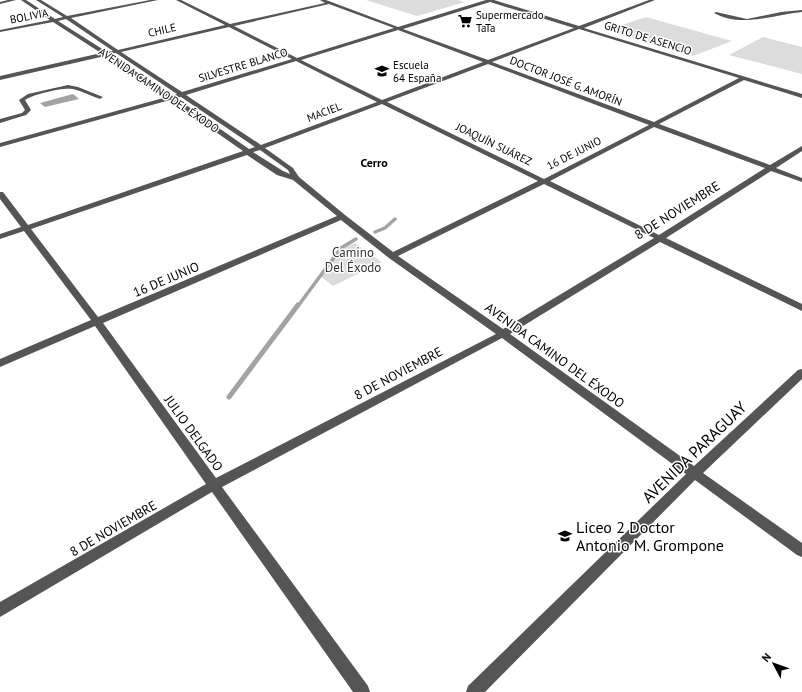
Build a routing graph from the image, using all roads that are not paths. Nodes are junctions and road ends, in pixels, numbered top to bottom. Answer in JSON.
{"nodes":[{"id":1,"x":14,"y":0,"type":"edge"},
{"id":2,"x":23,"y":0,"type":"edge"},
{"id":3,"x":38,"y":0,"type":"edge"},
{"id":4,"x":156,"y":0,"type":"edge"},
{"id":5,"x":178,"y":0,"type":"edge"},
{"id":6,"x":322,"y":0,"type":"edge"},
{"id":7,"x":490,"y":0,"type":"edge"},
{"id":8,"x":648,"y":1,"type":"edge"},
{"id":9,"x":329,"y":2,"type":"junction"},
{"id":10,"x":0,"y":3,"type":"edge"},
{"id":11,"x":802,"y":11,"type":"edge"},
{"id":12,"x":716,"y":13,"type":"dead end"},
{"id":13,"x":67,"y":18,"type":"junction"},
{"id":14,"x":54,"y":20,"type":"junction"},
{"id":15,"x":229,"y":25,"type":"junction"},
{"id":16,"x":578,"y":27,"type":"junction"},
{"id":17,"x":398,"y":29,"type":"junction"},
{"id":18,"x":0,"y":30,"type":"edge"},
{"id":19,"x":116,"y":51,"type":"junction"},
{"id":20,"x":106,"y":54,"type":"junction"},
{"id":21,"x":295,"y":59,"type":"junction"},
{"id":22,"x":487,"y":62,"type":"junction"},
{"id":23,"x":0,"y":78,"type":"edge"},
{"id":24,"x":744,"y":78,"type":"junction"},
{"id":25,"x":180,"y":94,"type":"junction"},
{"id":26,"x":802,"y":96,"type":"edge"},
{"id":27,"x":100,"y":97,"type":"dead end"},
{"id":28,"x":170,"y":98,"type":"junction"},
{"id":29,"x":381,"y":101,"type":"junction"},
{"id":30,"x":0,"y":121,"type":"edge"},
{"id":31,"x":654,"y":125,"type":"junction"},
{"id":32,"x":0,"y":145,"type":"edge"},
{"id":33,"x":260,"y":147,"type":"junction"},
{"id":34,"x":802,"y":148,"type":"edge"},
{"id":35,"x":248,"y":152,"type":"junction"},
{"id":36,"x":770,"y":168,"type":"junction"},
{"id":37,"x":296,"y":178,"type":"junction"},
{"id":38,"x":802,"y":180,"type":"edge"},
{"id":39,"x":545,"y":181,"type":"junction"},
{"id":40,"x":0,"y":194,"type":"edge"},
{"id":41,"x":342,"y":218,"type":"junction"},
{"id":42,"x":26,"y":228,"type":"junction"},
{"id":43,"x":0,"y":237,"type":"edge"},
{"id":44,"x":660,"y":238,"type":"junction"},
{"id":45,"x":392,"y":256,"type":"junction"},
{"id":46,"x":802,"y":308,"type":"edge"},
{"id":47,"x":97,"y":322,"type":"junction"},
{"id":48,"x":503,"y":334,"type":"junction"},
{"id":49,"x":0,"y":363,"type":"edge"},
{"id":50,"x":802,"y":373,"type":"edge"},
{"id":51,"x":694,"y":474,"type":"junction"},
{"id":52,"x":214,"y":485,"type":"junction"},
{"id":53,"x":802,"y":551,"type":"edge"},
{"id":54,"x":0,"y":610,"type":"edge"},
{"id":55,"x":362,"y":692,"type":"edge"},
{"id":56,"x":474,"y":692,"type":"edge"}],
"edges":[{"from":1,"to":10,"type":"street"},
{"from":2,"to":14,"type":"street","name":"AVENIDA CAMINO DEL ÉXODO"},
{"from":3,"to":13,"type":"street","name":"AVENIDA CAMINO DEL ÉXODO"},
{"from":4,"to":13,"type":"street","name":"BOLIVIA"},
{"from":5,"to":15,"type":"street","name":"JOAQUÍN SUÁREZ"},
{"from":6,"to":9,"type":"street","name":"DOCTOR JOSÉ G. AMORÍN"},
{"from":7,"to":16,"type":"street","name":"GRITO DE ASENCIO"},
{"from":7,"to":17,"type":"street","name":"SILVESTRE BLANCO"},
{"from":8,"to":16,"type":"street","name":"MACIEL"},
{"from":9,"to":15,"type":"street","name":"CHILE"},
{"from":9,"to":17,"type":"street","name":"DOCTOR JOSÉ G. AMORÍN"},
{"from":11,"to":12,"type":"street"},
{"from":13,"to":14,"type":"street","name":"BOLIVIA"},
{"from":13,"to":19,"type":"street","name":"AVENIDA CAMINO DEL ÉXODO"},
{"from":14,"to":18,"type":"street","name":"BOLIVIA"},
{"from":14,"to":20,"type":"street","name":"AVENIDA CAMINO DEL ÉXODO"},
{"from":15,"to":19,"type":"street","name":"CHILE"},
{"from":15,"to":21,"type":"street","name":"JOAQUÍN SUÁREZ"},
{"from":16,"to":22,"type":"street","name":"MACIEL"},
{"from":16,"to":24,"type":"street","name":"GRITO DE ASENCIO"},
{"from":17,"to":21,"type":"street","name":"SILVESTRE BLANCO"},
{"from":17,"to":22,"type":"street","name":"DOCTOR JOSÉ G. AMORÍN"},
{"from":19,"to":20,"type":"street","name":"CHILE"},
{"from":19,"to":25,"type":"street","name":"AVENIDA CAMINO DEL ÉXODO"},
{"from":20,"to":23,"type":"street","name":"CHILE"},
{"from":20,"to":28,"type":"street","name":"AVENIDA CAMINO DEL ÉXODO"},
{"from":21,"to":25,"type":"street","name":"SILVESTRE BLANCO"},
{"from":21,"to":29,"type":"street","name":"JOAQUÍN SUÁREZ"},
{"from":22,"to":29,"type":"street","name":"MACIEL"},
{"from":22,"to":31,"type":"street","name":"DOCTOR JOSÉ G. AMORÍN"},
{"from":24,"to":26,"type":"street","name":"GRITO DE ASENCIO"},
{"from":24,"to":31,"type":"street","name":"16 DE JUNIO"},
{"from":25,"to":28,"type":"street","name":"SILVESTRE BLANCO"},
{"from":25,"to":33,"type":"street","name":"AVENIDA CAMINO DEL ÉXODO"},
{"from":27,"to":30,"type":"street"},
{"from":28,"to":32,"type":"street","name":"SILVESTRE BLANCO"},
{"from":28,"to":35,"type":"street","name":"AVENIDA CAMINO DEL ÉXODO"},
{"from":29,"to":33,"type":"street","name":"MACIEL"},
{"from":29,"to":39,"type":"street","name":"JOAQUÍN SUÁREZ"},
{"from":31,"to":36,"type":"street","name":"DOCTOR JOSÉ G. AMORÍN"},
{"from":31,"to":39,"type":"street","name":"16 DE JUNIO"},
{"from":33,"to":35,"type":"street","name":"MACIEL"},
{"from":33,"to":37,"type":"street","name":"AVENIDA CAMINO DEL ÉXODO"},
{"from":34,"to":36,"type":"street","name":"8 DE NOVIEMBRE"},
{"from":35,"to":37,"type":"street","name":"AVENIDA CAMINO DEL ÉXODO"},
{"from":35,"to":42,"type":"street","name":"MACIEL"},
{"from":36,"to":38,"type":"street","name":"DOCTOR JOSÉ G. AMORÍN"},
{"from":36,"to":44,"type":"street","name":"8 DE NOVIEMBRE"},
{"from":37,"to":41,"type":"street","name":"AVENIDA CAMINO DEL ÉXODO"},
{"from":39,"to":44,"type":"street","name":"JOAQUÍN SUÁREZ"},
{"from":39,"to":45,"type":"street","name":"16 DE JUNIO"},
{"from":40,"to":42,"type":"street","name":"JULIO DELGADO"},
{"from":41,"to":45,"type":"street","name":"AVENIDA CAMINO DEL ÉXODO"},
{"from":41,"to":47,"type":"street","name":"16 DE JUNIO"},
{"from":42,"to":43,"type":"street","name":"MACIEL"},
{"from":42,"to":47,"type":"street","name":"JULIO DELGADO"},
{"from":44,"to":46,"type":"street","name":"JOAQUÍN SUÁREZ"},
{"from":44,"to":48,"type":"street","name":"8 DE NOVIEMBRE"},
{"from":45,"to":48,"type":"street","name":"AVENIDA CAMINO DEL ÉXODO"},
{"from":47,"to":49,"type":"street","name":"16 DE JUNIO"},
{"from":47,"to":52,"type":"street","name":"JULIO DELGADO"},
{"from":48,"to":51,"type":"street","name":"AVENIDA CAMINO DEL ÉXODO"},
{"from":48,"to":52,"type":"street","name":"8 DE NOVIEMBRE"},
{"from":50,"to":51,"type":"street","name":"AVENIDA PARAGUAY"},
{"from":51,"to":53,"type":"street","name":"AVENIDA CAMINO DEL ÉXODO"},
{"from":51,"to":56,"type":"street","name":"AVENIDA PARAGUAY"},
{"from":52,"to":54,"type":"street","name":"8 DE NOVIEMBRE"},
{"from":52,"to":55,"type":"street","name":"JULIO DELGADO"}]}
